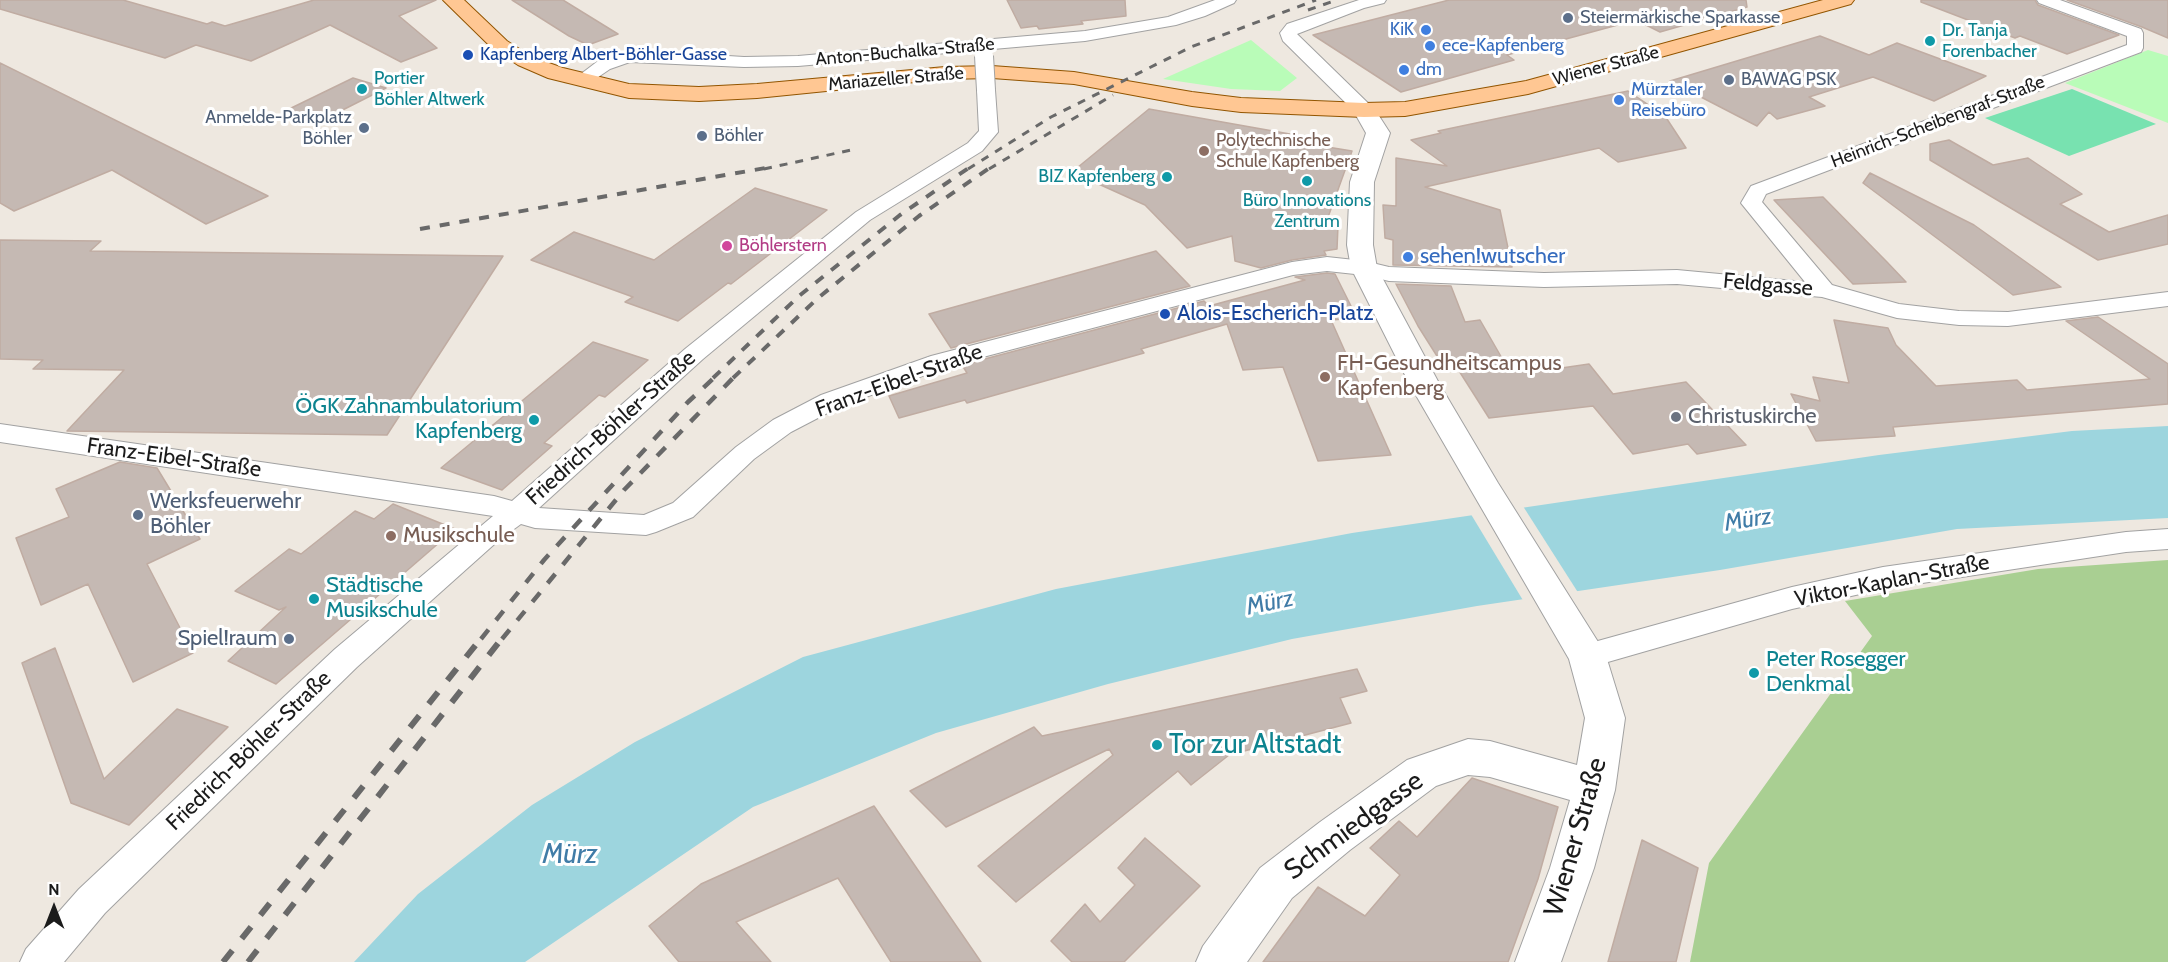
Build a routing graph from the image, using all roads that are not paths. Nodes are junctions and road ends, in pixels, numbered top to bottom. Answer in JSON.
{"nodes":[{"id":1,"x":453,"y":0,"type":"edge"},
{"id":2,"x":1228,"y":0,"type":"edge"},
{"id":3,"x":1378,"y":0,"type":"edge"},
{"id":4,"x":1844,"y":0,"type":"edge"},
{"id":5,"x":2045,"y":0,"type":"edge"},
{"id":6,"x":983,"y":51,"type":"junction"},
{"id":7,"x":582,"y":80,"type":"junction"},
{"id":8,"x":1364,"y":110,"type":"junction"},
{"id":9,"x":1364,"y":268,"type":"junction"},
{"id":10,"x":1824,"y":290,"type":"junction"},
{"id":11,"x":2168,"y":299,"type":"edge"},
{"id":12,"x":0,"y":433,"type":"edge"},
{"id":13,"x":516,"y":513,"type":"junction"},
{"id":14,"x":2168,"y":539,"type":"edge"},
{"id":15,"x":1587,"y":656,"type":"junction"},
{"id":16,"x":1594,"y":790,"type":"junction"},
{"id":17,"x":39,"y":962,"type":"edge"},
{"id":18,"x":1219,"y":962,"type":"edge"},
{"id":19,"x":1538,"y":962,"type":"edge"}],
"edges":[{"from":1,"to":7,"type":"main road","name":"Mariazeller Straße"},
{"from":2,"to":6,"type":"street","name":"Anton-Buchalka-Straße"},
{"from":3,"to":8,"type":"street"},
{"from":4,"to":8,"type":"main road","name":"Wiener Straße"},
{"from":5,"to":10,"type":"street","name":"Heinrich-Scheibengraf-Straße"},
{"from":6,"to":7,"type":"street","name":"Anton-Buchalka-Straße"},
{"from":6,"to":13,"type":"street","name":"Friedrich-Böhler-Straße","bridge":true},
{"from":7,"to":8,"type":"main road","name":"Mariazeller Straße"},
{"from":8,"to":9,"type":"street"},
{"from":9,"to":10,"type":"street","name":"Feldgasse"},
{"from":9,"to":13,"type":"street","name":"Franz-Eibel-Straße"},
{"from":9,"to":15,"type":"street","name":"Wiener Straße"},
{"from":10,"to":11,"type":"street","name":"Feldgasse"},
{"from":12,"to":13,"type":"street","name":"Franz-Eibel-Straße"},
{"from":13,"to":17,"type":"street","name":"Friedrich-Böhler-Straße"},
{"from":14,"to":15,"type":"street","name":"Viktor-Kaplan-Straße"},
{"from":15,"to":16,"type":"street","name":"Wiener Straße"},
{"from":16,"to":18,"type":"street","name":"Schmiedgasse"},
{"from":16,"to":19,"type":"street","name":"Wiener Straße"}]}
